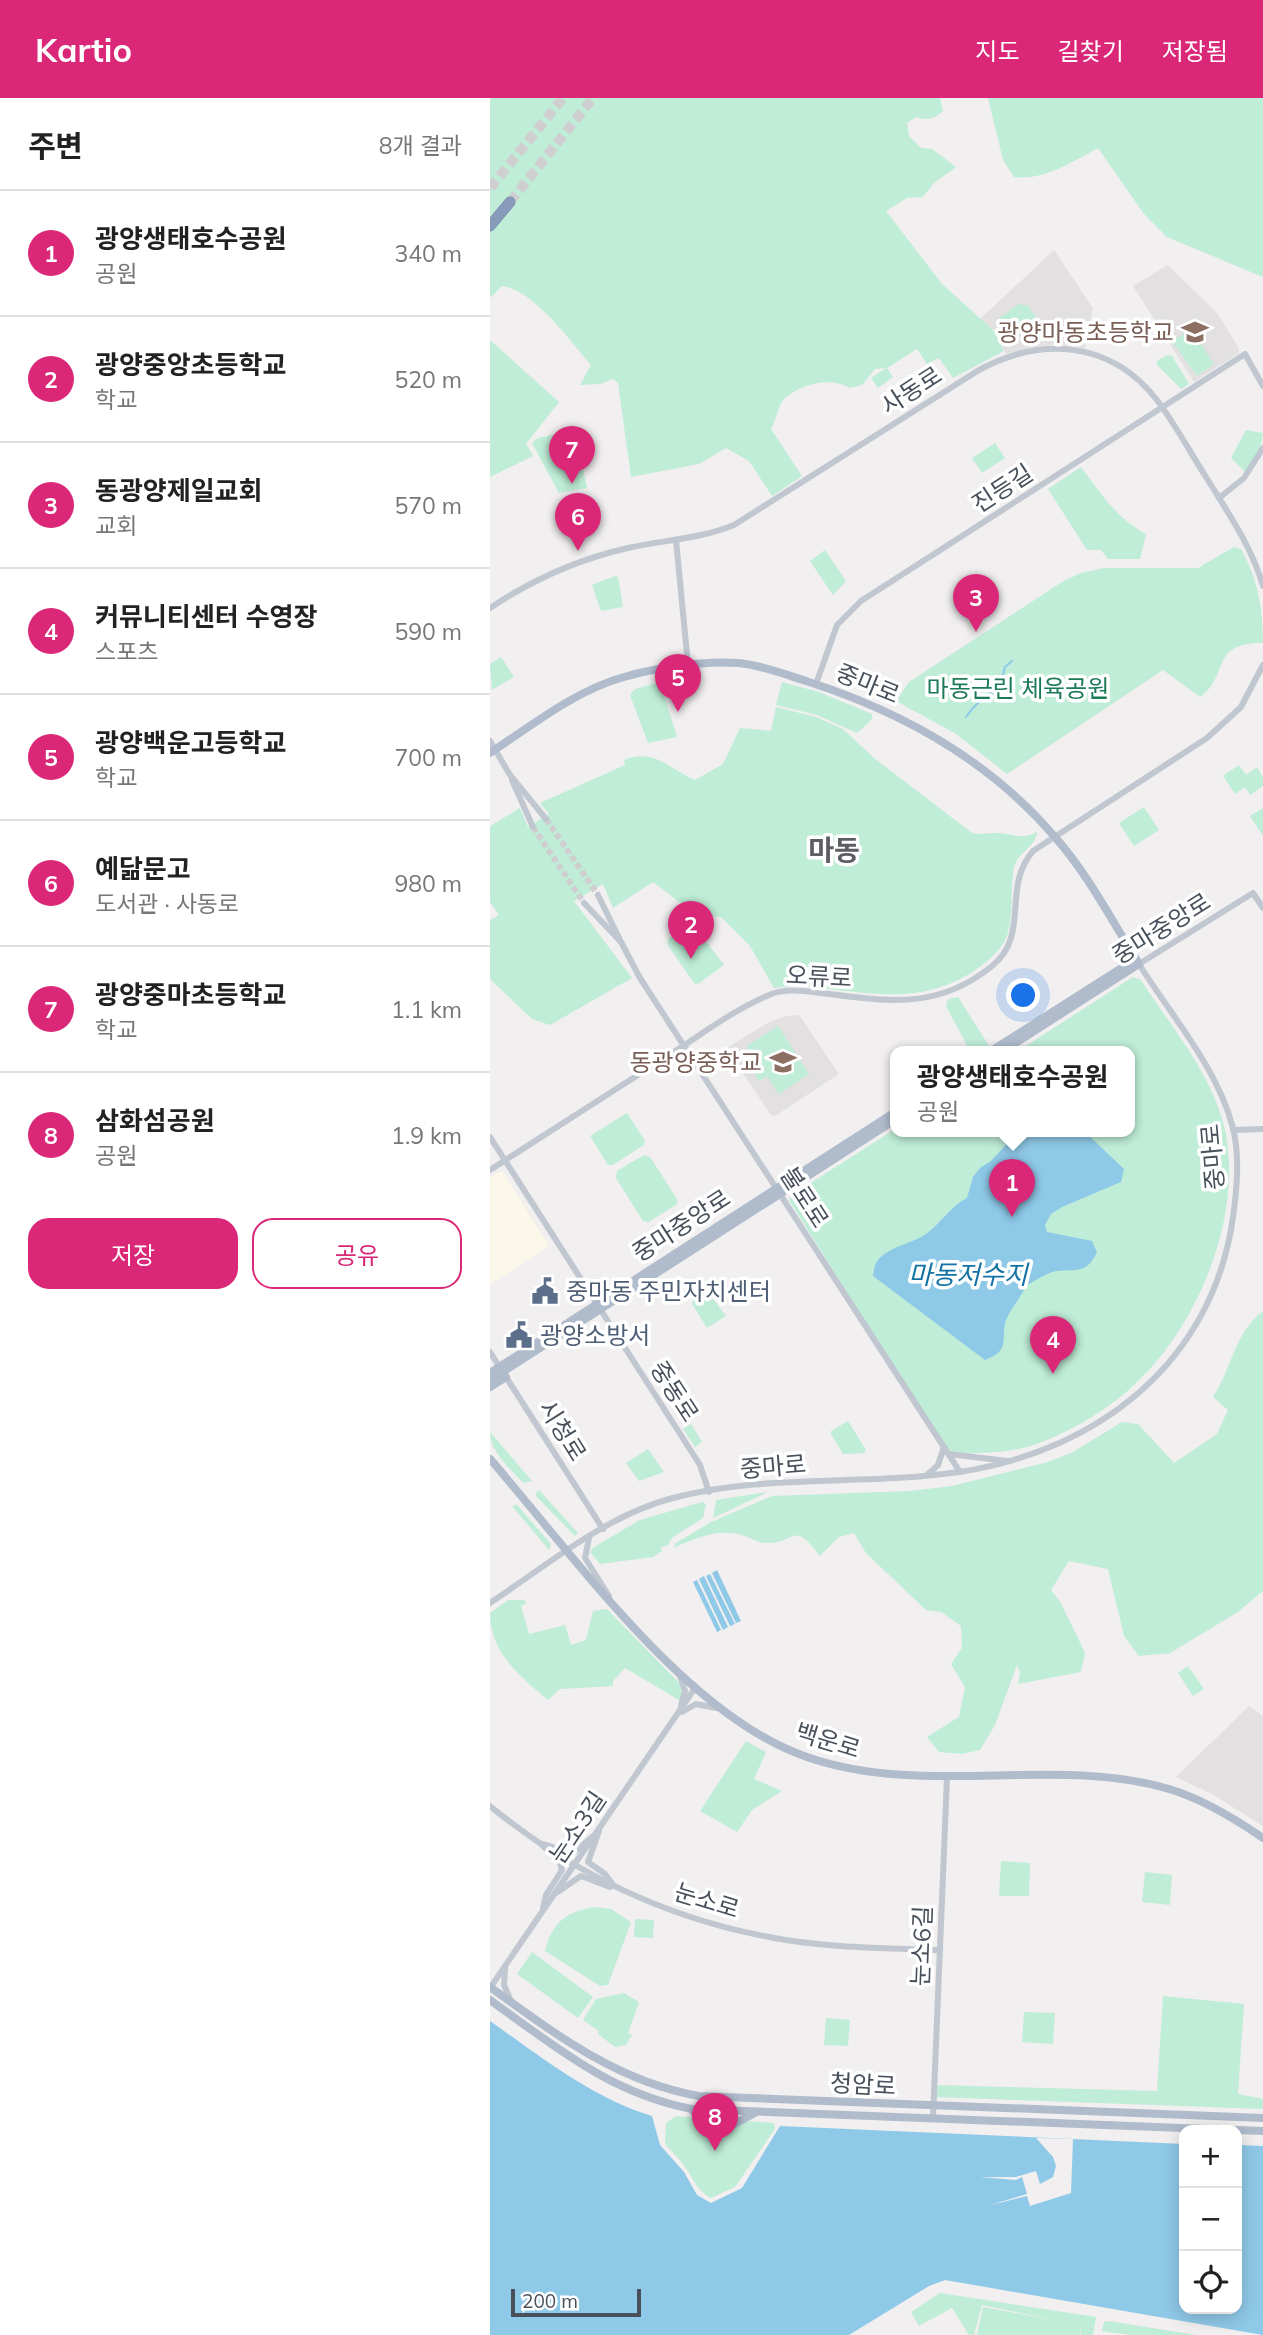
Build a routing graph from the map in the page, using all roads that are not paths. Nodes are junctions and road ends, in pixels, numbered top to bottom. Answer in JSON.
{"nodes":[{"id":1,"x":510,"y":202,"type":"tunnel mouth"},
{"id":2,"x":490,"y":226,"type":"edge"},
{"id":3,"x":1263,"y":386,"type":"edge"},
{"id":4,"x":1162,"y":408,"type":"junction"},
{"id":5,"x":1263,"y":448,"type":"edge"},
{"id":6,"x":1219,"y":498,"type":"junction"},
{"id":7,"x":676,"y":540,"type":"junction"},
{"id":8,"x":1263,"y":586,"type":"edge"},
{"id":9,"x":490,"y":608,"type":"edge"},
{"id":10,"x":688,"y":665,"type":"junction"},
{"id":11,"x":1263,"y":666,"type":"edge"},
{"id":12,"x":816,"y":684,"type":"junction"},
{"id":13,"x":490,"y":741,"type":"edge"},
{"id":14,"x":493,"y":751,"type":"edge"},
{"id":15,"x":510,"y":775,"type":"junction"},
{"id":16,"x":546,"y":819,"type":"tunnel mouth"},
{"id":17,"x":533,"y":827,"type":"tunnel mouth"},
{"id":18,"x":1055,"y":836,"type":"junction"},
{"id":19,"x":598,"y":895,"type":"tunnel mouth"},
{"id":20,"x":584,"y":904,"type":"tunnel mouth"},
{"id":21,"x":1263,"y":908,"type":"edge"},
{"id":22,"x":621,"y":942,"type":"junction"},
{"id":23,"x":1137,"y":962,"type":"junction"},
{"id":24,"x":684,"y":1046,"type":"junction"},
{"id":25,"x":999,"y":1046,"type":"edge"},
{"id":26,"x":1011,"y":1046,"type":"edge"},
{"id":27,"x":890,"y":1115,"type":"edge"},
{"id":28,"x":890,"y":1123,"type":"edge"},
{"id":29,"x":1263,"y":1129,"type":"edge"},
{"id":30,"x":1233,"y":1130,"type":"junction"},
{"id":31,"x":490,"y":1137,"type":"edge"},
{"id":32,"x":505,"y":1161,"type":"junction"},
{"id":33,"x":490,"y":1170,"type":"edge"},
{"id":34,"x":778,"y":1191,"type":"junction"},
{"id":35,"x":597,"y":1306,"type":"junction"},
{"id":36,"x":490,"y":1352,"type":"edge"},
{"id":37,"x":502,"y":1372,"type":"junction"},
{"id":38,"x":490,"y":1373,"type":"edge"},
{"id":39,"x":490,"y":1380,"type":"edge"},
{"id":40,"x":490,"y":1387,"type":"edge"},
{"id":41,"x":944,"y":1447,"type":"junction"},
{"id":42,"x":490,"y":1459,"type":"edge"},
{"id":43,"x":1008,"y":1461,"type":"junction"},
{"id":44,"x":960,"y":1472,"type":"junction"},
{"id":45,"x":926,"y":1476,"type":"junction"},
{"id":46,"x":709,"y":1492,"type":"junction"},
{"id":47,"x":603,"y":1530,"type":"junction"},
{"id":48,"x":589,"y":1538,"type":"junction"},
{"id":49,"x":570,"y":1551,"type":"junction"},
{"id":50,"x":612,"y":1601,"type":"junction"},
{"id":51,"x":490,"y":1603,"type":"edge"},
{"id":52,"x":678,"y":1671,"type":"junction"},
{"id":53,"x":695,"y":1688,"type":"junction"},
{"id":54,"x":718,"y":1709,"type":"junction"},
{"id":55,"x":679,"y":1712,"type":"junction"},
{"id":56,"x":947,"y":1777,"type":"junction"},
{"id":57,"x":490,"y":1807,"type":"edge"},
{"id":58,"x":597,"y":1833,"type":"junction"},
{"id":59,"x":1263,"y":1838,"type":"edge"},
{"id":60,"x":541,"y":1843,"type":"junction"},
{"id":61,"x":575,"y":1864,"type":"junction"},
{"id":62,"x":615,"y":1888,"type":"junction"},
{"id":63,"x":554,"y":1894,"type":"junction"},
{"id":64,"x":541,"y":1914,"type":"junction"},
{"id":65,"x":940,"y":1950,"type":"junction"},
{"id":66,"x":505,"y":1966,"type":"junction"},
{"id":67,"x":490,"y":1977,"type":"edge"},
{"id":68,"x":490,"y":1988,"type":"edge"},
{"id":69,"x":490,"y":2000,"type":"edge"},
{"id":70,"x":513,"y":2003,"type":"junction"},
{"id":71,"x":934,"y":2107,"type":"junction"},
{"id":72,"x":692,"y":2109,"type":"junction"},
{"id":73,"x":758,"y":2111,"type":"junction"},
{"id":74,"x":933,"y":2118,"type":"junction"},
{"id":75,"x":1263,"y":2118,"type":"edge"},
{"id":76,"x":1179,"y":2128,"type":"edge"},
{"id":77,"x":1242,"y":2130,"type":"edge"},
{"id":78,"x":1263,"y":2132,"type":"edge"}],
"edges":[{"from":1,"to":2,"type":"highway"},
{"from":3,"to":4,"type":"street","name":"진등길"},
{"from":4,"to":6,"type":"street","name":"사동로"},
{"from":4,"to":7,"type":"street","name":"사동로"},
{"from":4,"to":12,"type":"street","name":"진등길"},
{"from":5,"to":6,"type":"street"},
{"from":6,"to":8,"type":"street","name":"사동로"},
{"from":7,"to":9,"type":"street","name":"사동로"},
{"from":7,"to":10,"type":"street"},
{"from":10,"to":12,"type":"main road","name":"중마로"},
{"from":10,"to":14,"type":"main road","name":"중마로"},
{"from":11,"to":18,"type":"street"},
{"from":12,"to":18,"type":"main road","name":"중마로"},
{"from":13,"to":14,"type":"street"},
{"from":14,"to":15,"type":"street"},
{"from":15,"to":16,"type":"street"},
{"from":15,"to":17,"type":"street"},
{"from":18,"to":23,"type":"main road","name":"중마로"},
{"from":18,"to":24,"type":"street","name":"오류로"},
{"from":19,"to":22,"type":"street","name":"불로로"},
{"from":20,"to":22,"type":"street","name":"불로로"},
{"from":21,"to":23,"type":"street","name":"중마중앙로"},
{"from":22,"to":24,"type":"street","name":"불로로"},
{"from":23,"to":25,"type":"main road","name":"중마중앙로"},
{"from":23,"to":26,"type":"main road","name":"중마중앙로"},
{"from":23,"to":30,"type":"street","name":"중마로"},
{"from":24,"to":32,"type":"street","name":"오류로"},
{"from":24,"to":34,"type":"street","name":"불로로"},
{"from":27,"to":34,"type":"main road","name":"중마중앙로"},
{"from":28,"to":34,"type":"main road","name":"중마중앙로"},
{"from":29,"to":30,"type":"street"},
{"from":30,"to":43,"type":"street","name":"중마로"},
{"from":31,"to":32,"type":"street","name":"중동로"},
{"from":32,"to":33,"type":"street","name":"오류로"},
{"from":32,"to":35,"type":"street","name":"중동로"},
{"from":34,"to":35,"type":"main road","name":"중마중앙로"},
{"from":34,"to":41,"type":"street","name":"불로로"},
{"from":35,"to":37,"type":"main road","name":"중마중앙로"},
{"from":35,"to":46,"type":"street","name":"중동로"},
{"from":36,"to":37,"type":"street","name":"시청로"},
{"from":37,"to":38,"type":"main road","name":"중마중앙로"},
{"from":37,"to":39,"type":"main road","name":"중마중앙로"},
{"from":37,"to":40,"type":"main road"},
{"from":37,"to":47,"type":"street","name":"시청로"},
{"from":41,"to":43,"type":"street"},
{"from":41,"to":44,"type":"street","name":"불로로"},
{"from":41,"to":45,"type":"street"},
{"from":42,"to":49,"type":"main road","name":"백운로"},
{"from":43,"to":44,"type":"street","name":"중마로"},
{"from":44,"to":45,"type":"street","name":"중마로"},
{"from":45,"to":46,"type":"street","name":"중마로"},
{"from":46,"to":47,"type":"street","name":"중마로"},
{"from":47,"to":48,"type":"street","name":"중마로"},
{"from":48,"to":49,"type":"street","name":"중마로"},
{"from":48,"to":50,"type":"street"},
{"from":49,"to":50,"type":"main road","name":"백운로"},
{"from":49,"to":51,"type":"street","name":"중마로"},
{"from":50,"to":52,"type":"main road","name":"백운로"},
{"from":52,"to":53,"type":"main road","name":"백운로"},
{"from":52,"to":55,"type":"street"},
{"from":53,"to":54,"type":"main road","name":"백운로"},
{"from":53,"to":55,"type":"street","name":"눈소3길"},
{"from":54,"to":55,"type":"street"},
{"from":54,"to":56,"type":"main road","name":"백운로"},
{"from":55,"to":58,"type":"street","name":"눈소3길"},
{"from":56,"to":59,"type":"main road","name":"백운로"},
{"from":56,"to":65,"type":"street","name":"눈소6길"},
{"from":57,"to":60,"type":"street","name":"눈소로"},
{"from":58,"to":60,"type":"street"},
{"from":58,"to":61,"type":"street","name":"눈소3길"},
{"from":58,"to":62,"type":"street"},
{"from":60,"to":61,"type":"street","name":"눈소로"},
{"from":60,"to":64,"type":"street"},
{"from":61,"to":62,"type":"street","name":"눈소로"},
{"from":61,"to":63,"type":"street","name":"눈소3길"},
{"from":62,"to":63,"type":"street"},
{"from":62,"to":65,"type":"street","name":"눈소로"},
{"from":63,"to":64,"type":"street","name":"눈소3길"},
{"from":64,"to":66,"type":"street","name":"눈소3길"},
{"from":65,"to":71,"type":"street","name":"눈소6길"},
{"from":66,"to":67,"type":"street"},
{"from":66,"to":68,"type":"street","name":"눈소3길"},
{"from":66,"to":70,"type":"street"},
{"from":68,"to":70,"type":"main road","name":"청암로"},
{"from":69,"to":72,"type":"main road","name":"청암로"},
{"from":70,"to":71,"type":"main road","name":"청암로"},
{"from":71,"to":74,"type":"street","name":"눈소6길"},
{"from":71,"to":75,"type":"main road","name":"청암로"},
{"from":72,"to":73,"type":"main road","name":"청암로"},
{"from":72,"to":73,"type":"main road"},
{"from":73,"to":74,"type":"main road","name":"청암로"},
{"from":74,"to":76,"type":"main road","name":"청암로"},
{"from":77,"to":78,"type":"main road","name":"청암로"}]}
